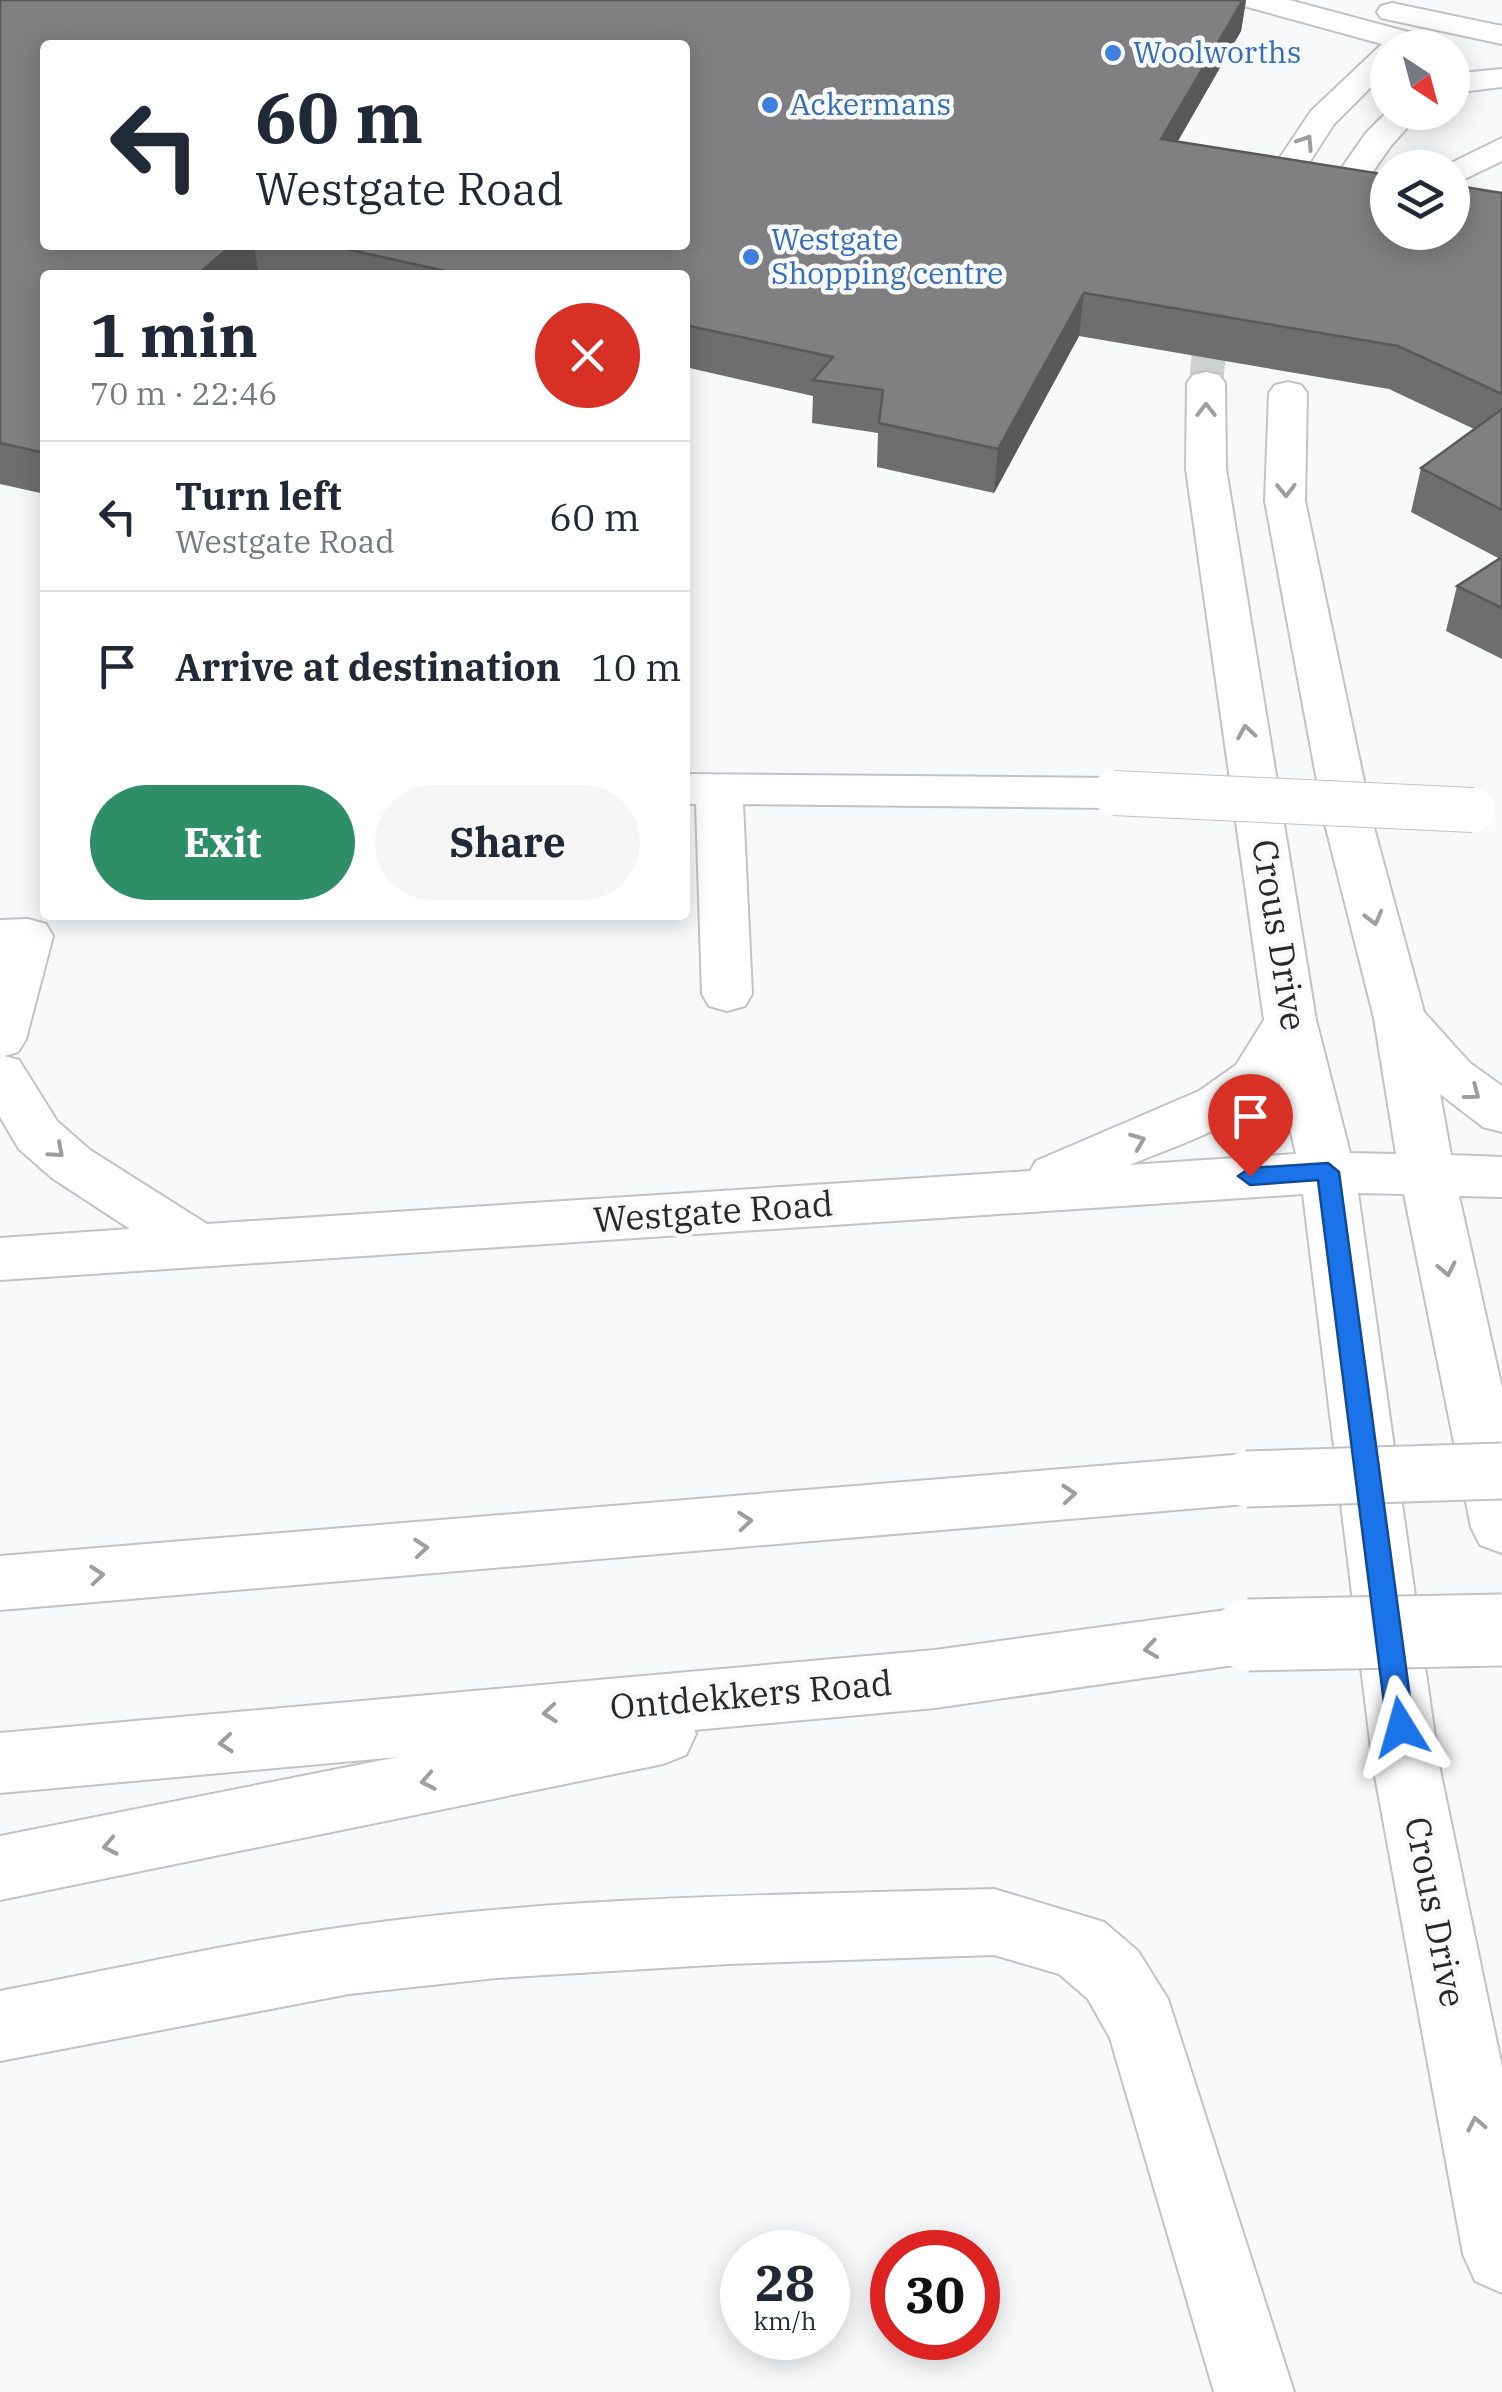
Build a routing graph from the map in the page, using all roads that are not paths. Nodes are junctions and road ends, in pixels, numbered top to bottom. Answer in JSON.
{"nodes":[{"id":1,"x":1343,"y":0,"type":"edge"},
{"id":2,"x":1452,"y":0,"type":"edge"},
{"id":3,"x":1267,"y":4,"type":"edge"},
{"id":4,"x":1420,"y":30,"type":"edge"},
{"id":5,"x":1430,"y":30,"type":"edge"},
{"id":6,"x":1370,"y":38,"type":"edge"},
{"id":7,"x":1370,"y":70,"type":"edge"},
{"id":8,"x":1502,"y":78,"type":"edge"},
{"id":9,"x":1470,"y":82,"type":"edge"},
{"id":10,"x":1349,"y":92,"type":"junction"},
{"id":11,"x":1388,"y":130,"type":"edge"},
{"id":12,"x":1502,"y":148,"type":"edge"},
{"id":13,"x":1470,"y":165,"type":"edge"},
{"id":14,"x":1340,"y":195,"type":"edge"},
{"id":15,"x":1270,"y":198,"type":"edge"},
{"id":16,"x":1206,"y":383,"type":"tunnel mouth"},
{"id":17,"x":1288,"y":393,"type":"dead end"},
{"id":18,"x":702,"y":789,"type":"edge"},
{"id":19,"x":1488,"y":811,"type":"edge"},
{"id":20,"x":25,"y":929,"type":"edge"},
{"id":21,"x":727,"y":994,"type":"dead end"},
{"id":22,"x":1400,"y":1018,"type":"junction"},
{"id":23,"x":1290,"y":1020,"type":"junction"},
{"id":24,"x":0,"y":1039,"type":"edge"},
{"id":25,"x":0,"y":1073,"type":"edge"},
{"id":26,"x":1502,"y":1112,"type":"edge"},
{"id":27,"x":1328,"y":1172,"type":"junction"},
{"id":28,"x":1427,"y":1174,"type":"junction"},
{"id":29,"x":1502,"y":1177,"type":"edge"},
{"id":30,"x":1016,"y":1192,"type":"junction"},
{"id":31,"x":198,"y":1246,"type":"junction"},
{"id":32,"x":0,"y":1259,"type":"edge"},
{"id":33,"x":1502,"y":1471,"type":"edge"},
{"id":34,"x":1502,"y":1527,"type":"edge"},
{"id":35,"x":0,"y":1583,"type":"edge"},
{"id":36,"x":1502,"y":1630,"type":"edge"},
{"id":37,"x":935,"y":1678,"type":"junction"},
{"id":38,"x":0,"y":1763,"type":"edge"},
{"id":39,"x":0,"y":1868,"type":"edge"},
{"id":40,"x":0,"y":2026,"type":"edge"},
{"id":41,"x":1502,"y":2254,"type":"edge"},
{"id":42,"x":1254,"y":2392,"type":"edge"}],
"edges":[{"from":1,"to":4,"type":"street"},
{"from":2,"to":5,"type":"street"},
{"from":3,"to":6,"type":"street"},
{"from":3,"to":10,"type":"street"},
{"from":7,"to":10,"type":"street"},
{"from":8,"to":9,"type":"street"},
{"from":15,"to":10,"type":"street","one_way":true},
{"from":11,"to":14,"type":"street"},
{"from":12,"to":13,"type":"street"},
{"from":23,"to":16,"type":"street","name":"Crous Drive","one_way":true},
{"from":17,"to":22,"type":"street","one_way":true},
{"from":18,"to":19,"type":"street","bridge":true},
{"from":18,"to":21,"type":"street"},
{"from":20,"to":24,"type":"street"},
{"from":22,"to":26,"type":"street","one_way":true},
{"from":22,"to":28,"type":"street"},
{"from":23,"to":27,"type":"street","name":"Crous Drive"},
{"from":30,"to":23,"type":"street","one_way":true},
{"from":25,"to":31,"type":"street","one_way":true},
{"from":27,"to":28,"type":"street","name":"Westgate Road"},
{"from":27,"to":30,"type":"street","name":"Westgate Road"},
{"from":41,"to":27,"type":"street","name":"Crous Drive","one_way":true},
{"from":28,"to":29,"type":"street","name":"Westgate Road"},
{"from":28,"to":34,"type":"street","one_way":true},
{"from":30,"to":31,"type":"street","name":"Westgate Road"},
{"from":31,"to":32,"type":"street","name":"Westgate Road"},
{"from":35,"to":33,"type":"street","one_way":true,"bridge":true},
{"from":36,"to":37,"type":"street","name":"Ontdekkers Road","one_way":true,"bridge":true},
{"from":37,"to":38,"type":"street","name":"Ontdekkers Road","one_way":true},
{"from":37,"to":39,"type":"street","one_way":true},
{"from":40,"to":42,"type":"street"}]}
